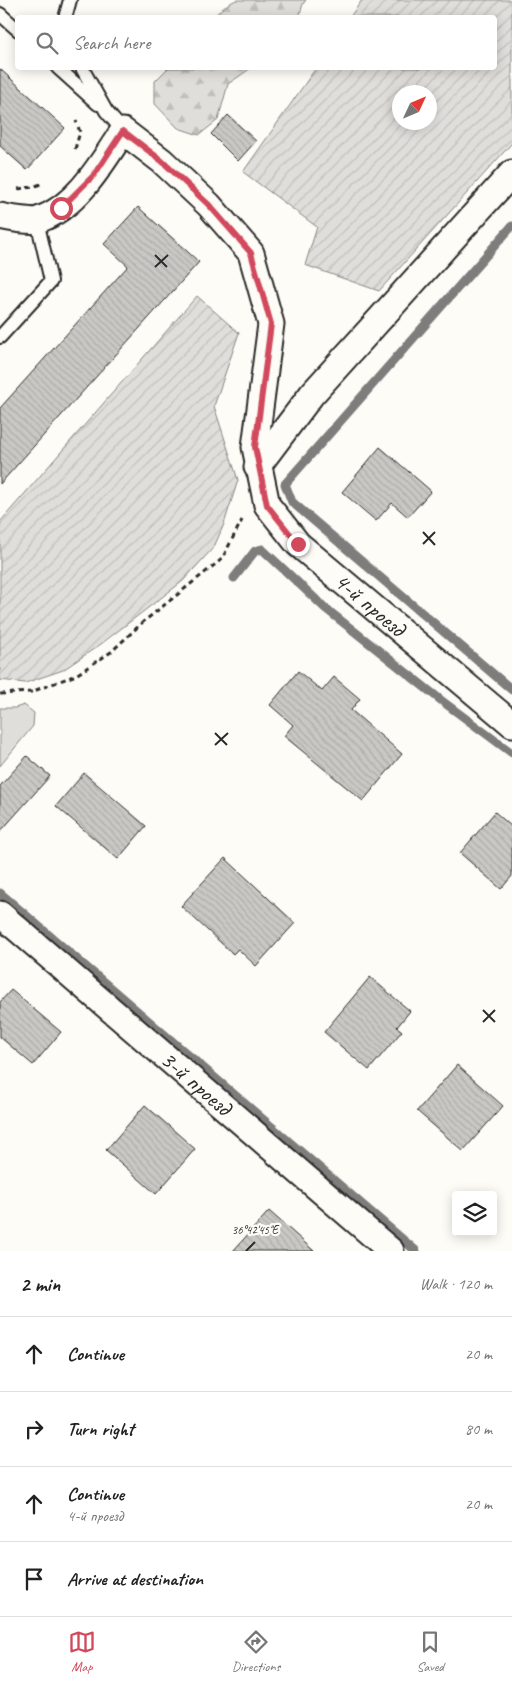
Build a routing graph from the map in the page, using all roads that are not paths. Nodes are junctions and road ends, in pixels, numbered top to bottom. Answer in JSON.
{"nodes":[{"id":1,"x":70,"y":0,"type":"edge"},
{"id":2,"x":0,"y":14,"type":"edge"},
{"id":3,"x":66,"y":15,"type":"edge"},
{"id":4,"x":15,"y":27,"type":"edge"},
{"id":5,"x":60,"y":70,"type":"edge"},
{"id":6,"x":83,"y":70,"type":"edge"},
{"id":7,"x":116,"y":122,"type":"junction"},
{"id":8,"x":512,"y":173,"type":"edge"},
{"id":9,"x":0,"y":216,"type":"edge"},
{"id":10,"x":37,"y":221,"type":"junction"},
{"id":11,"x":0,"y":337,"type":"edge"},
{"id":12,"x":258,"y":467,"type":"junction"},
{"id":13,"x":512,"y":724,"type":"edge"},
{"id":14,"x":0,"y":914,"type":"edge"},
{"id":15,"x":391,"y":1251,"type":"edge"}],
"edges":[{"from":1,"to":3,"type":"lane"},
{"from":2,"to":4,"type":"lane"},
{"from":5,"to":7,"type":"lane"},
{"from":6,"to":7,"type":"lane"},
{"from":7,"to":10,"type":"street"},
{"from":7,"to":12,"type":"street","name":"4-й проезд"},
{"from":8,"to":12,"type":"street"},
{"from":9,"to":10,"type":"street"},
{"from":10,"to":11,"type":"lane"},
{"from":12,"to":13,"type":"street","name":"4-й проезд"},
{"from":14,"to":15,"type":"street","name":"3-й проезд"}]}
